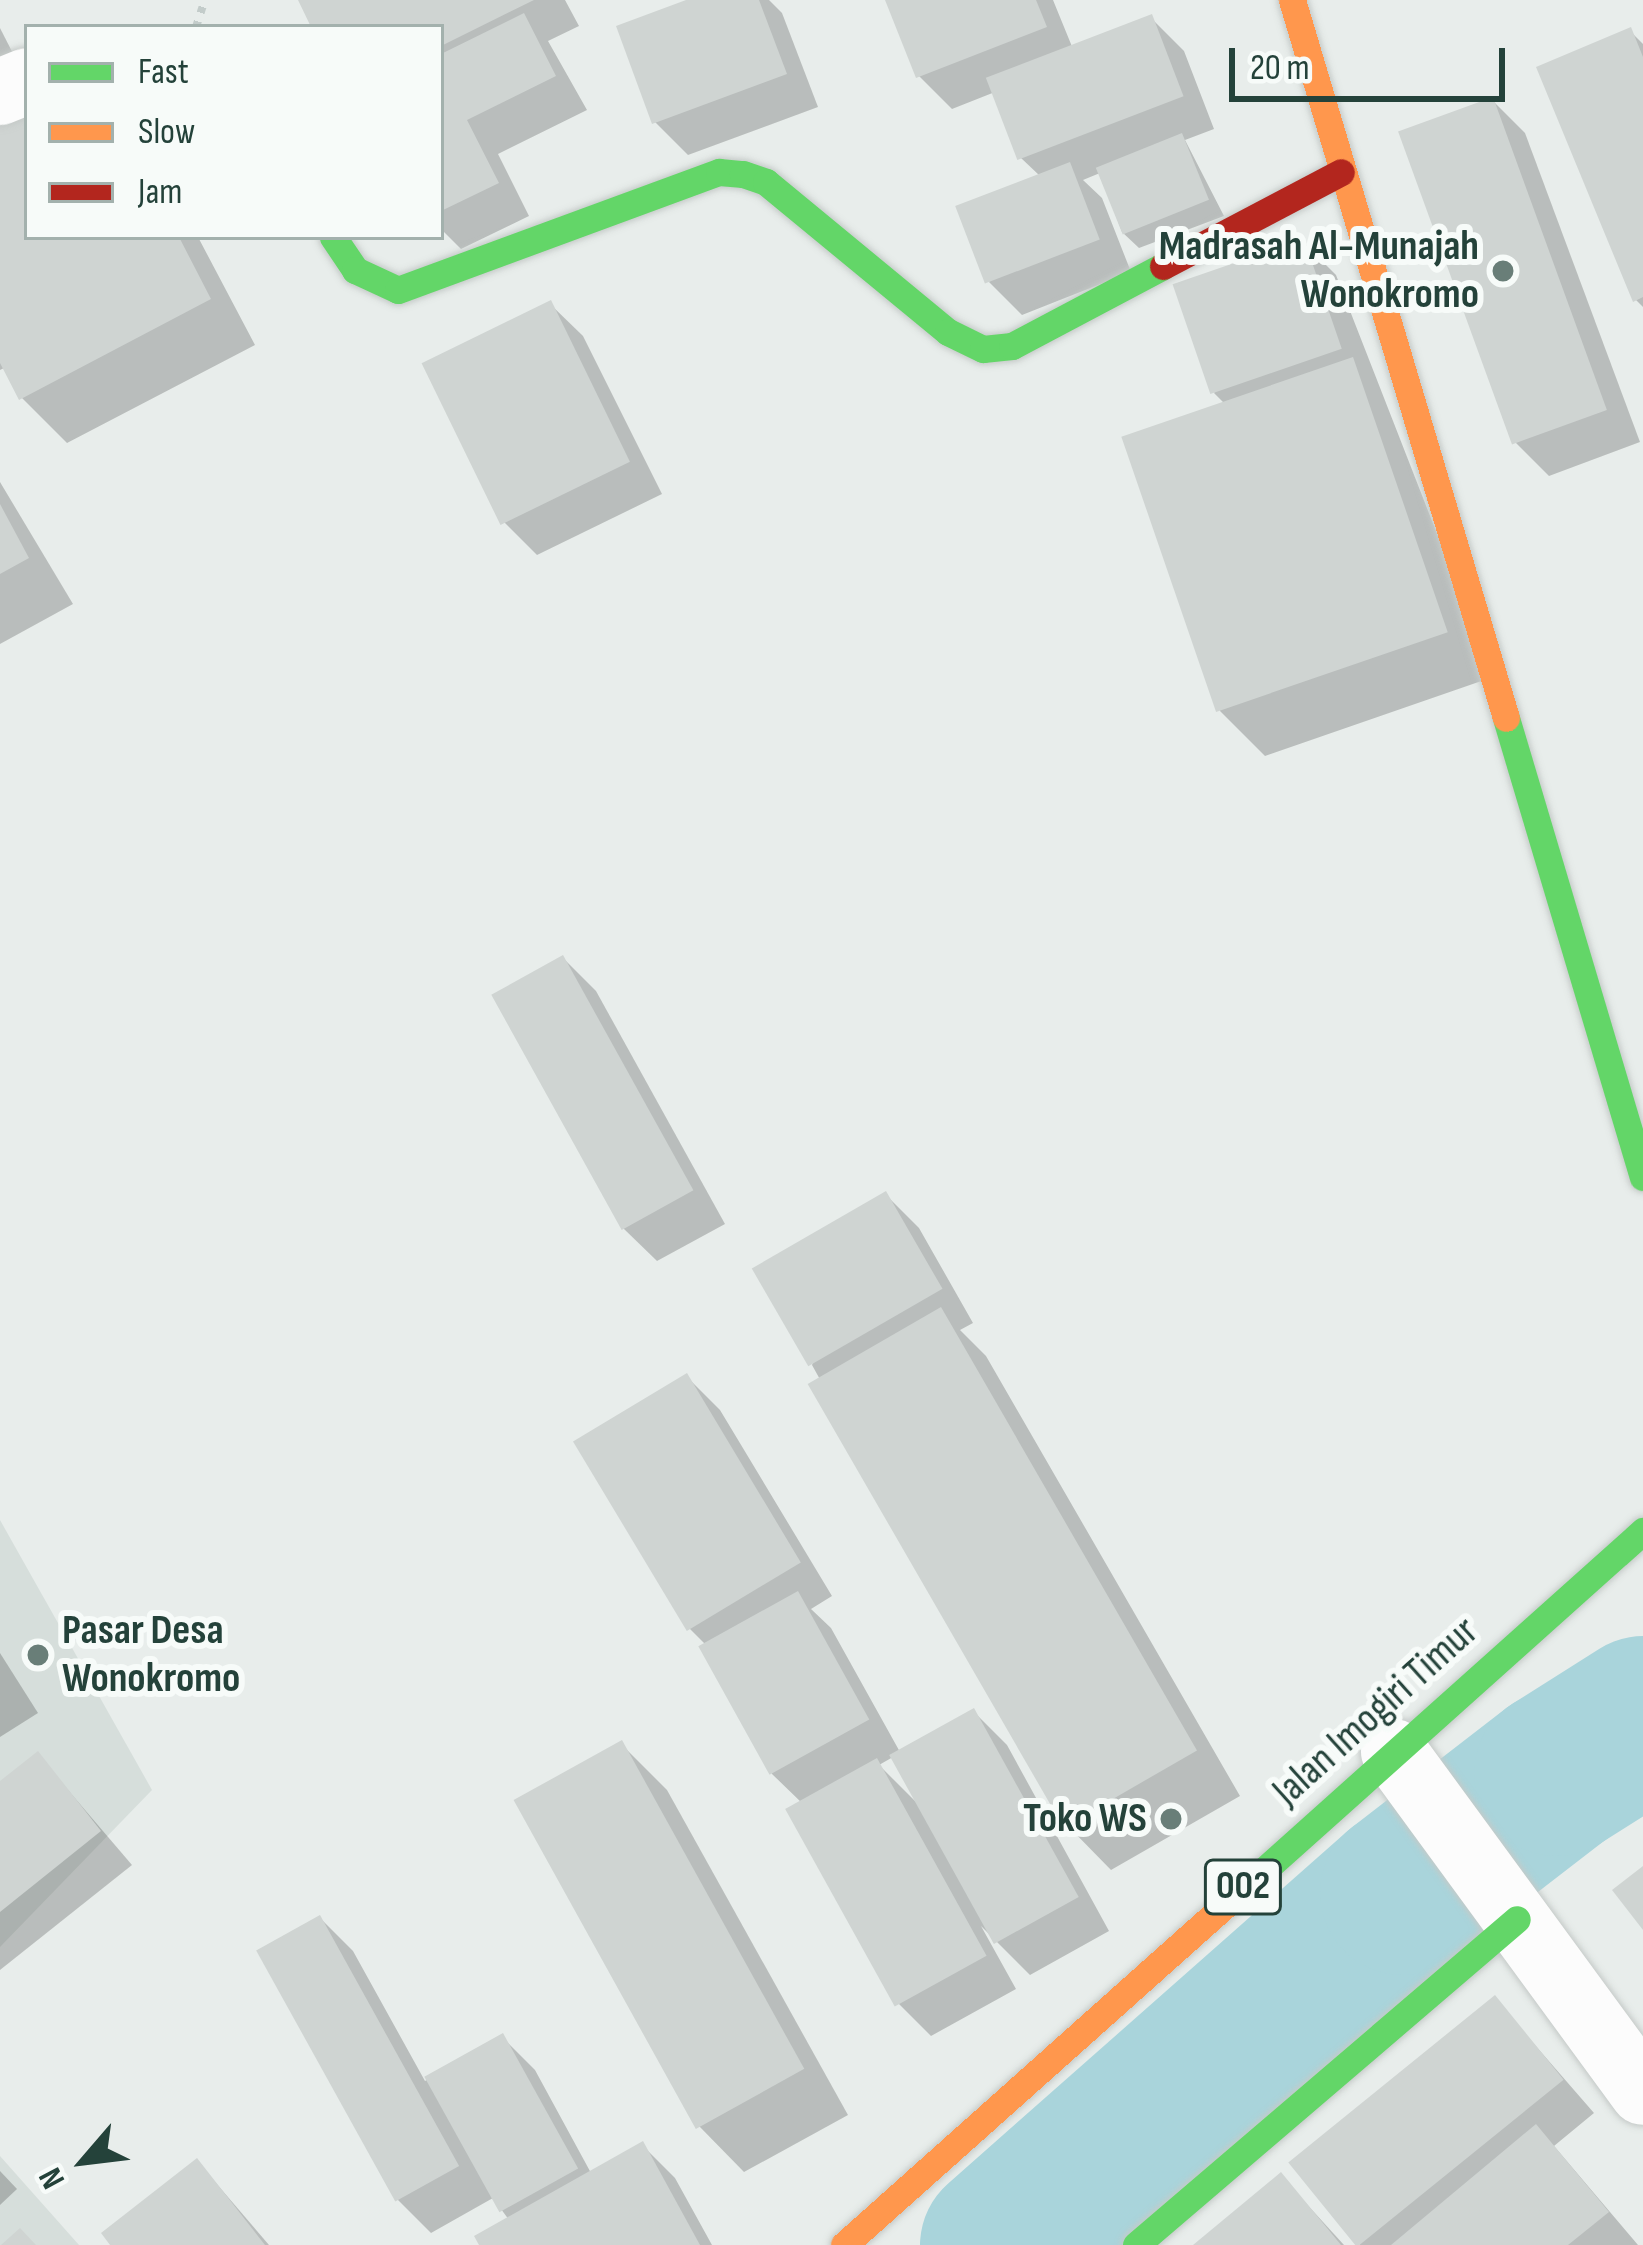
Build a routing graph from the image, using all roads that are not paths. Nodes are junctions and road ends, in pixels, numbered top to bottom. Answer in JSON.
{"nodes":[{"id":1,"x":1292,"y":0,"type":"edge"},
{"id":2,"x":1342,"y":172,"type":"junction"},
{"id":3,"x":335,"y":240,"type":"edge"},
{"id":4,"x":1643,"y":1177,"type":"edge"},
{"id":5,"x":1643,"y":1531,"type":"edge"},
{"id":6,"x":1394,"y":1752,"type":"junction"},
{"id":7,"x":1484,"y":1874,"type":"junction"},
{"id":8,"x":1643,"y":2092,"type":"edge"},
{"id":9,"x":844,"y":2245,"type":"edge"},
{"id":10,"x":1136,"y":2245,"type":"edge"}],
"edges":[{"from":1,"to":2,"type":"street"},
{"from":2,"to":3,"type":"street"},
{"from":2,"to":4,"type":"street"},
{"from":5,"to":6,"type":"street","name":"Jalan Imogiri Timur","number":"002"},
{"from":6,"to":7,"type":"street"},
{"from":6,"to":9,"type":"street","name":"Jalan Imogiri Timur","number":"002"},
{"from":7,"to":8,"type":"street"},
{"from":7,"to":10,"type":"street"}]}
